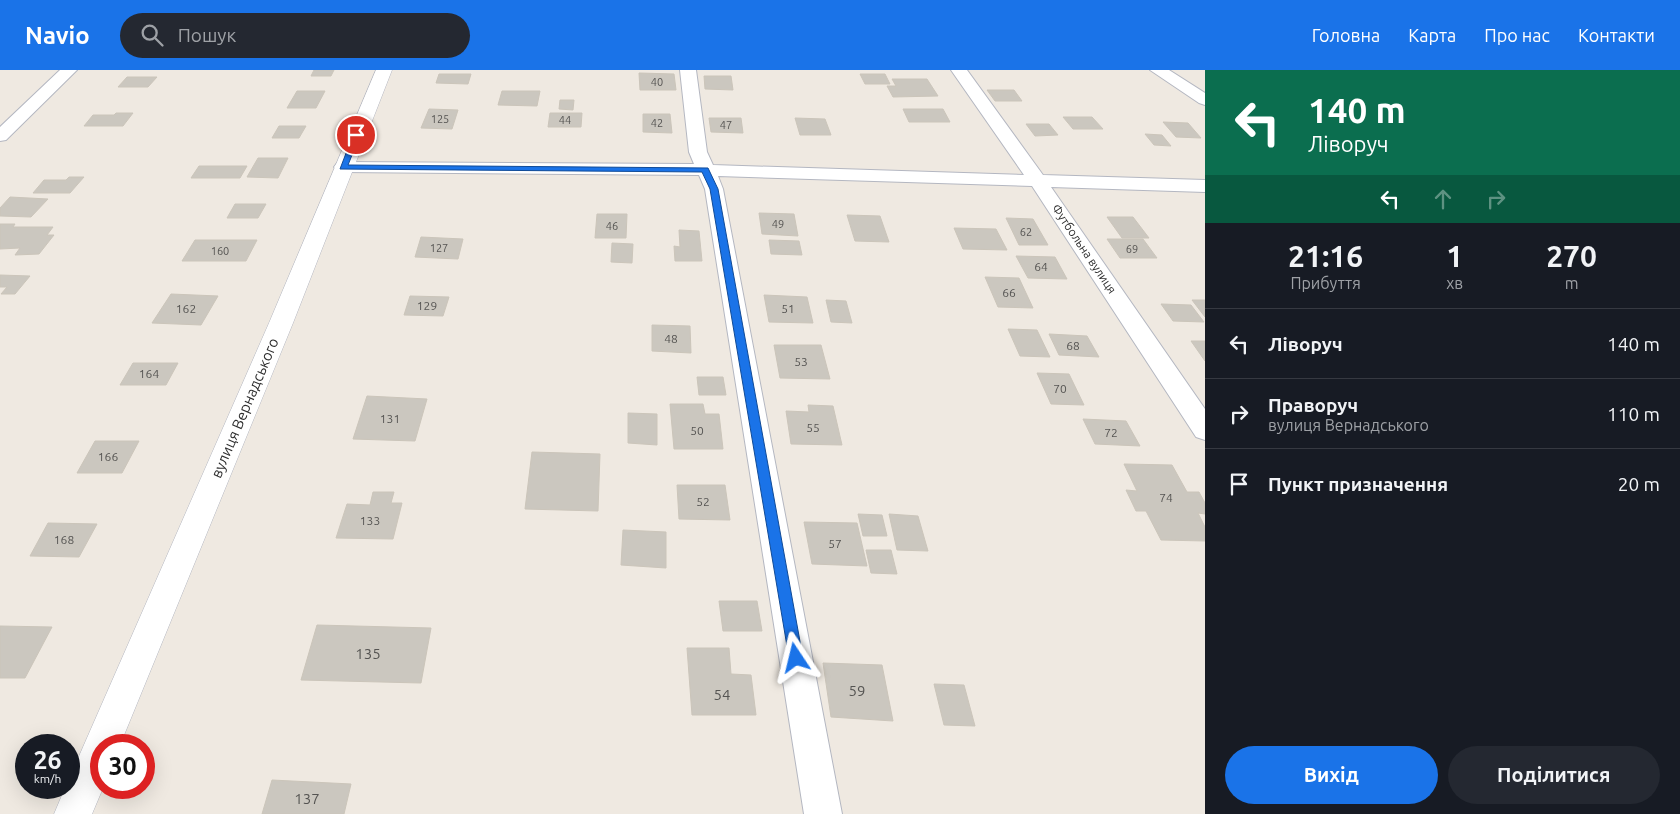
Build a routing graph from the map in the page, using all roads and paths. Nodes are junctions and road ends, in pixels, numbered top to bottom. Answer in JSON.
{"nodes":[{"id":1,"x":69,"y":70,"type":"edge"},
{"id":2,"x":384,"y":70,"type":"edge"},
{"id":3,"x":688,"y":70,"type":"edge"},
{"id":4,"x":959,"y":70,"type":"edge"},
{"id":5,"x":1158,"y":70,"type":"edge"},
{"id":6,"x":1205,"y":100,"type":"edge"},
{"id":7,"x":0,"y":136,"type":"edge"},
{"id":8,"x":343,"y":167,"type":"junction"},
{"id":9,"x":705,"y":170,"type":"junction"},
{"id":10,"x":1037,"y":180,"type":"junction"},
{"id":11,"x":1205,"y":186,"type":"edge"},
{"id":12,"x":1205,"y":430,"type":"edge"},
{"id":13,"x":107,"y":734,"type":"edge"},
{"id":14,"x":90,"y":774,"type":"edge"},
{"id":15,"x":73,"y":814,"type":"edge"},
{"id":16,"x":823,"y":814,"type":"edge"}],
"edges":[{"from":1,"to":7,"type":"street"},
{"from":2,"to":8,"type":"street","name":"вулиця Вернадського"},
{"from":3,"to":9,"type":"street"},
{"from":4,"to":10,"type":"street","name":"Футбольна вулиця"},
{"from":5,"to":6,"type":"street"},
{"from":8,"to":9,"type":"street"},
{"from":8,"to":13,"type":"street","name":"вулиця Вернадського"},
{"from":9,"to":10,"type":"street"},
{"from":9,"to":16,"type":"street"},
{"from":10,"to":11,"type":"street"},
{"from":10,"to":12,"type":"street","name":"Футбольна вулиця"},
{"from":14,"to":15,"type":"street","name":"вулиця Вернадського"}]}
